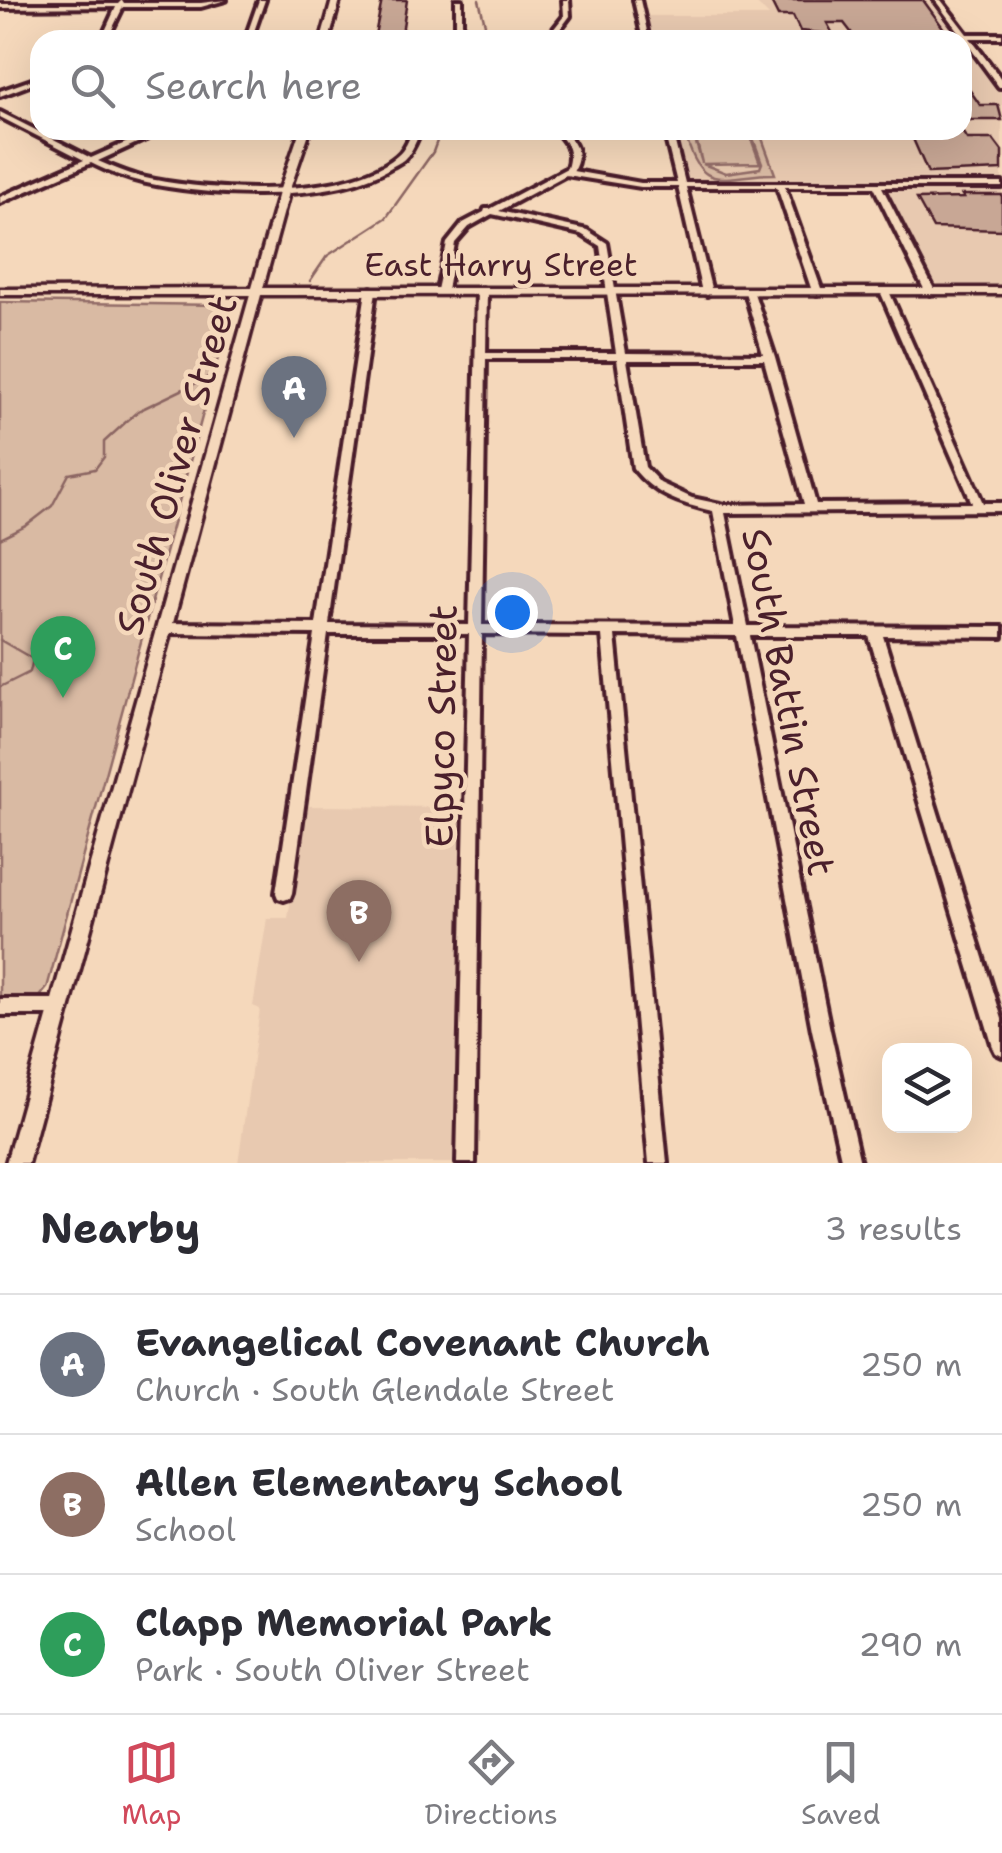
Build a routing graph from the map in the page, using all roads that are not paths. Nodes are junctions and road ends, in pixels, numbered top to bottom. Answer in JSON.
{"nodes":[{"id":1,"x":223,"y":0,"type":"edge"},
{"id":2,"x":262,"y":0,"type":"edge"},
{"id":3,"x":336,"y":0,"type":"edge"},
{"id":4,"x":458,"y":0,"type":"edge"},
{"id":5,"x":566,"y":0,"type":"edge"},
{"id":6,"x":638,"y":0,"type":"edge"},
{"id":7,"x":938,"y":0,"type":"edge"},
{"id":8,"x":121,"y":3,"type":"edge"},
{"id":9,"x":0,"y":6,"type":"edge"},
{"id":10,"x":109,"y":30,"type":"edge"},
{"id":11,"x":252,"y":30,"type":"edge"},
{"id":12,"x":328,"y":30,"type":"edge"},
{"id":13,"x":459,"y":30,"type":"edge"},
{"id":14,"x":556,"y":30,"type":"edge"},
{"id":15,"x":644,"y":30,"type":"edge"},
{"id":16,"x":960,"y":30,"type":"edge"},
{"id":17,"x":972,"y":36,"type":"edge"},
{"id":18,"x":1002,"y":36,"type":"edge"},
{"id":19,"x":972,"y":45,"type":"edge"},
{"id":20,"x":30,"y":83,"type":"edge"},
{"id":21,"x":1002,"y":84,"type":"edge"},
{"id":22,"x":0,"y":94,"type":"edge"},
{"id":23,"x":0,"y":114,"type":"edge"},
{"id":24,"x":30,"y":129,"type":"edge"},
{"id":25,"x":53,"y":140,"type":"edge"},
{"id":26,"x":139,"y":140,"type":"edge"},
{"id":27,"x":293,"y":140,"type":"edge"},
{"id":28,"x":302,"y":140,"type":"edge"},
{"id":29,"x":414,"y":140,"type":"edge"},
{"id":30,"x":570,"y":140,"type":"edge"},
{"id":31,"x":671,"y":140,"type":"edge"},
{"id":32,"x":94,"y":160,"type":"junction"},
{"id":33,"x":568,"y":174,"type":"junction"},
{"id":34,"x":682,"y":185,"type":"junction"},
{"id":35,"x":780,"y":185,"type":"junction"},
{"id":36,"x":877,"y":185,"type":"junction"},
{"id":37,"x":1002,"y":185,"type":"edge"},
{"id":38,"x":285,"y":189,"type":"junction"},
{"id":39,"x":0,"y":200,"type":"edge"},
{"id":40,"x":488,"y":212,"type":"junction"},
{"id":41,"x":442,"y":290,"type":"junction"},
{"id":42,"x":482,"y":290,"type":"junction"},
{"id":43,"x":370,"y":291,"type":"junction"},
{"id":44,"x":612,"y":291,"type":"junction"},
{"id":45,"x":930,"y":291,"type":"junction"},
{"id":46,"x":1002,"y":291,"type":"edge"},
{"id":47,"x":0,"y":292,"type":"edge"},
{"id":48,"x":259,"y":292,"type":"junction"},
{"id":49,"x":707,"y":292,"type":"junction"},
{"id":50,"x":750,"y":292,"type":"junction"},
{"id":51,"x":818,"y":292,"type":"junction"},
{"id":52,"x":885,"y":292,"type":"junction"},
{"id":53,"x":480,"y":356,"type":"junction"},
{"id":54,"x":624,"y":357,"type":"junction"},
{"id":55,"x":770,"y":357,"type":"junction"},
{"id":56,"x":812,"y":507,"type":"junction"},
{"id":57,"x":978,"y":507,"type":"junction"},
{"id":58,"x":1002,"y":507,"type":"edge"},
{"id":59,"x":718,"y":508,"type":"junction"},
{"id":60,"x":164,"y":628,"type":"junction"},
{"id":61,"x":322,"y":630,"type":"junction"},
{"id":62,"x":476,"y":631,"type":"junction"},
{"id":63,"x":608,"y":632,"type":"junction"},
{"id":64,"x":742,"y":632,"type":"junction"},
{"id":65,"x":1002,"y":632,"type":"edge"},
{"id":66,"x":876,"y":633,"type":"junction"},
{"id":67,"x":284,"y":893,"type":"dead end"},
{"id":68,"x":0,"y":1007,"type":"edge"},
{"id":69,"x":60,"y":1007,"type":"junction"},
{"id":70,"x":1002,"y":1046,"type":"edge"},
{"id":71,"x":17,"y":1163,"type":"edge"},
{"id":72,"x":466,"y":1163,"type":"edge"},
{"id":73,"x":658,"y":1163,"type":"edge"},
{"id":74,"x":851,"y":1163,"type":"edge"}],
"edges":[{"from":1,"to":8,"type":"street"},
{"from":2,"to":11,"type":"street"},
{"from":3,"to":12,"type":"main road"},
{"from":4,"to":13,"type":"street"},
{"from":5,"to":14,"type":"street"},
{"from":6,"to":15,"type":"street"},
{"from":7,"to":16,"type":"street"},
{"from":8,"to":9,"type":"street"},
{"from":8,"to":10,"type":"street"},
{"from":17,"to":18,"type":"street"},
{"from":19,"to":21,"type":"street"},
{"from":20,"to":22,"type":"street"},
{"from":23,"to":24,"type":"street"},
{"from":25,"to":32,"type":"street"},
{"from":26,"to":32,"type":"street"},
{"from":27,"to":38,"type":"main road","name":"South Oliver Street"},
{"from":28,"to":38,"type":"main road","name":"South Oliver Street"},
{"from":29,"to":38,"type":"street"},
{"from":30,"to":33,"type":"street"},
{"from":31,"to":34,"type":"street"},
{"from":32,"to":38,"type":"street"},
{"from":32,"to":39,"type":"street"},
{"from":33,"to":34,"type":"street"},
{"from":33,"to":40,"type":"street"},
{"from":34,"to":35,"type":"street"},
{"from":34,"to":49,"type":"street"},
{"from":35,"to":36,"type":"street"},
{"from":35,"to":51,"type":"street"},
{"from":36,"to":37,"type":"street"},
{"from":36,"to":45,"type":"street"},
{"from":38,"to":48,"type":"main road","name":"South Oliver Street"},
{"from":40,"to":41,"type":"street"},
{"from":40,"to":44,"type":"street","name":"South Battin Street"},
{"from":41,"to":42,"type":"main road","name":"East Harry Street"},
{"from":41,"to":43,"type":"main road","name":"East Harry Street"},
{"from":42,"to":44,"type":"main road","name":"East Harry Street"},
{"from":42,"to":53,"type":"street","name":"Elpyco Street"},
{"from":43,"to":48,"type":"main road","name":"East Harry Street"},
{"from":43,"to":61,"type":"street"},
{"from":44,"to":49,"type":"main road","name":"East Harry Street"},
{"from":44,"to":54,"type":"street","name":"South Battin Street"},
{"from":45,"to":46,"type":"main road","name":"East Harry Street"},
{"from":45,"to":52,"type":"main road","name":"East Harry Street"},
{"from":47,"to":48,"type":"main road","name":"East Harry Street"},
{"from":48,"to":60,"type":"main road","name":"South Oliver Street"},
{"from":49,"to":50,"type":"main road","name":"East Harry Street"},
{"from":50,"to":51,"type":"main road","name":"East Harry Street"},
{"from":50,"to":55,"type":"street"},
{"from":51,"to":52,"type":"main road","name":"East Harry Street"},
{"from":52,"to":57,"type":"street"},
{"from":53,"to":54,"type":"street"},
{"from":53,"to":62,"type":"street","name":"Elpyco Street"},
{"from":54,"to":55,"type":"street"},
{"from":54,"to":59,"type":"street","name":"South Battin Street"},
{"from":55,"to":56,"type":"street"},
{"from":56,"to":57,"type":"street"},
{"from":56,"to":59,"type":"street"},
{"from":57,"to":58,"type":"street"},
{"from":59,"to":64,"type":"street","name":"South Battin Street"},
{"from":60,"to":61,"type":"street"},
{"from":60,"to":69,"type":"main road","name":"South Oliver Street"},
{"from":61,"to":62,"type":"street"},
{"from":61,"to":67,"type":"street"},
{"from":62,"to":63,"type":"street"},
{"from":62,"to":72,"type":"street","name":"Elpyco Street"},
{"from":63,"to":64,"type":"street"},
{"from":63,"to":73,"type":"street"},
{"from":64,"to":66,"type":"street"},
{"from":64,"to":74,"type":"street","name":"South Battin Street"},
{"from":65,"to":66,"type":"street"},
{"from":66,"to":70,"type":"street"},
{"from":68,"to":69,"type":"street"},
{"from":69,"to":71,"type":"main road","name":"South Oliver Street"}]}
